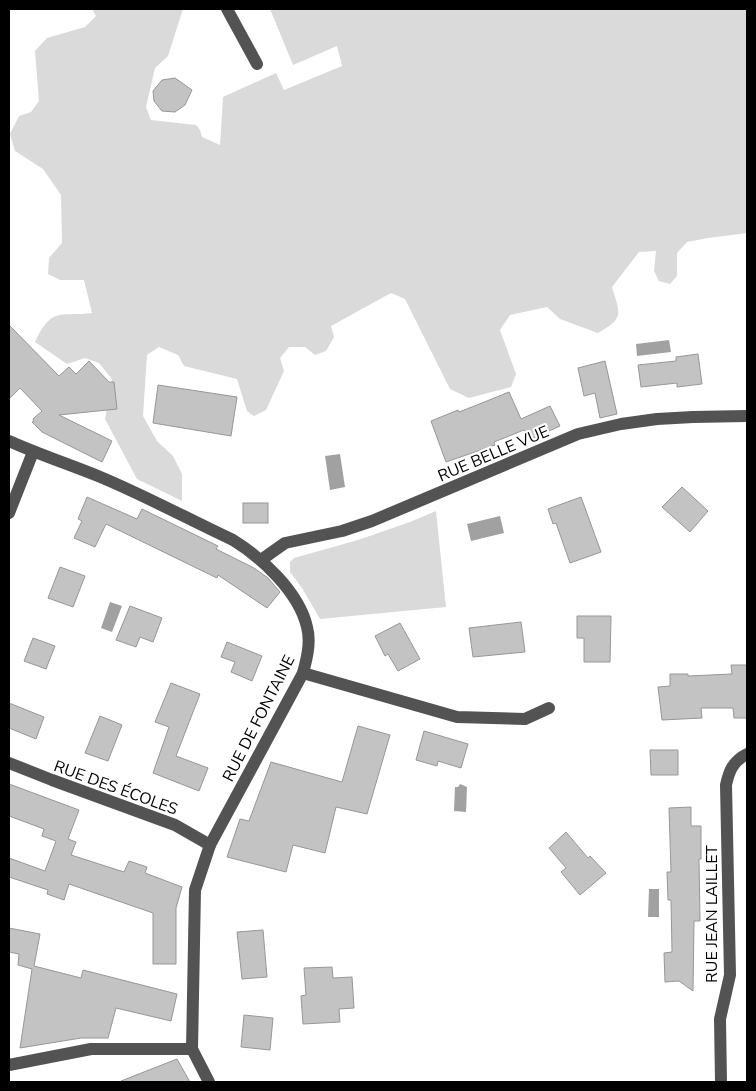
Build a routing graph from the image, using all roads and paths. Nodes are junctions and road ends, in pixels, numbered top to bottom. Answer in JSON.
{"nodes":[{"id":1,"x":227,"y":9,"type":"edge"},
{"id":2,"x":257,"y":64,"type":"dead end"},
{"id":3,"x":747,"y":416,"type":"edge"},
{"id":4,"x":9,"y":441,"type":"edge"},
{"id":5,"x":32,"y":452,"type":"junction"},
{"id":6,"x":9,"y":513,"type":"edge"},
{"id":7,"x":261,"y":560,"type":"junction"},
{"id":8,"x":303,"y":672,"type":"junction"},
{"id":9,"x":548,"y":708,"type":"dead end"},
{"id":10,"x":747,"y":754,"type":"edge"},
{"id":11,"x":9,"y":763,"type":"edge"},
{"id":12,"x":210,"y":845,"type":"junction"},
{"id":13,"x":192,"y":1049,"type":"junction"},
{"id":14,"x":9,"y":1065,"type":"edge"},
{"id":15,"x":209,"y":1082,"type":"edge"},
{"id":16,"x":721,"y":1082,"type":"edge"}],
"edges":[{"from":1,"to":2,"type":"street"},
{"from":3,"to":7,"type":"street","name":"RUE BELLE VUE"},
{"from":4,"to":5,"type":"street","name":"RUE DE FONTAINE"},
{"from":5,"to":6,"type":"street"},
{"from":5,"to":7,"type":"street","name":"RUE DE FONTAINE"},
{"from":7,"to":8,"type":"street","name":"RUE DE FONTAINE"},
{"from":8,"to":9,"type":"street"},
{"from":8,"to":12,"type":"street","name":"RUE DE FONTAINE"},
{"from":10,"to":16,"type":"street","name":"RUE JEAN LAILLET"},
{"from":11,"to":12,"type":"street","name":"RUE DES ÉCOLES"},
{"from":12,"to":13,"type":"street","name":"RUE DE FONTAINE"},
{"from":13,"to":14,"type":"street"},
{"from":13,"to":15,"type":"street","name":"RUE DE FONTAINE"}]}
